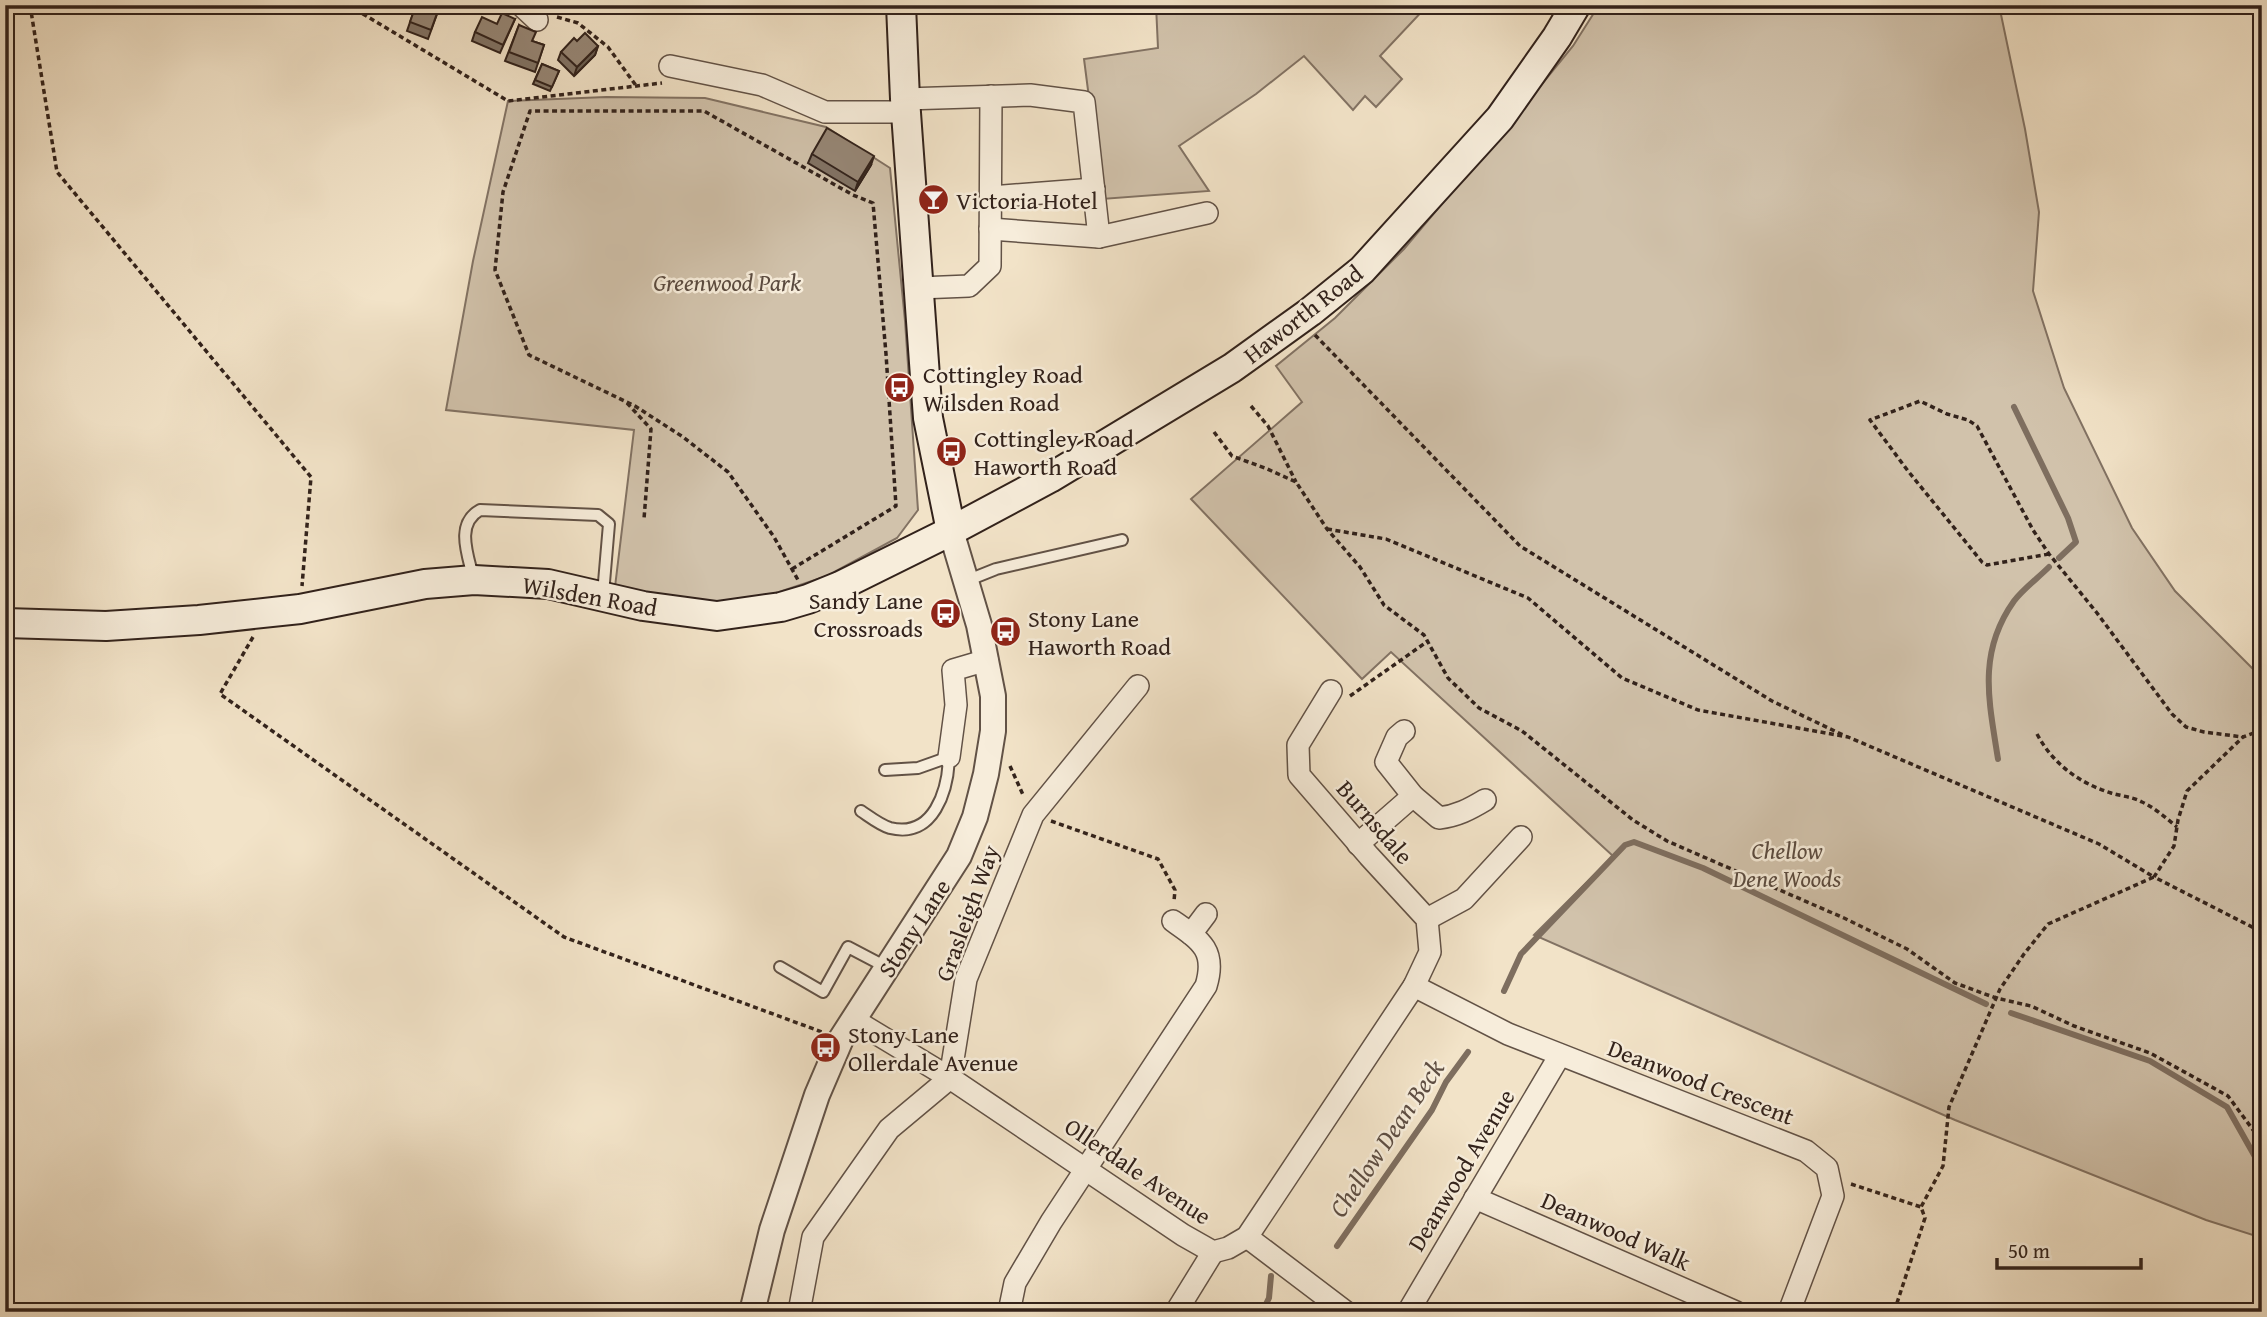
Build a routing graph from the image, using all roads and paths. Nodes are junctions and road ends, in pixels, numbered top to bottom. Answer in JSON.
{"nodes":[{"id":1,"x":30,"y":5,"type":"edge"},
{"id":2,"x":348,"y":5,"type":"edge"},
{"id":3,"x":521,"y":5,"type":"edge"},
{"id":4,"x":901,"y":5,"type":"edge"},
{"id":5,"x":1576,"y":5,"type":"edge"},
{"id":6,"x":537,"y":20,"type":"joint"},
{"id":7,"x":667,"y":74,"type":"joint"},
{"id":8,"x":637,"y":87,"type":"junction"},
{"id":9,"x":991,"y":96,"type":"junction"},
{"id":10,"x":906,"y":105,"type":"junction"},
{"id":11,"x":1094,"y":189,"type":"junction"},
{"id":12,"x":991,"y":197,"type":"junction"},
{"id":13,"x":1207,"y":213,"type":"dead end"},
{"id":14,"x":990,"y":229,"type":"junction"},
{"id":15,"x":1099,"y":237,"type":"junction"},
{"id":16,"x":919,"y":288,"type":"junction"},
{"id":17,"x":1300,"y":320,"type":"junction"},
{"id":18,"x":625,"y":401,"type":"junction"},
{"id":19,"x":1251,"y":406,"type":"dead end"},
{"id":20,"x":1214,"y":432,"type":"dead end"},
{"id":21,"x":1296,"y":482,"type":"junction"},
{"id":22,"x":644,"y":519,"type":"dead end"},
{"id":23,"x":1327,"y":529,"type":"junction"},
{"id":24,"x":951,"y":531,"type":"junction"},
{"id":25,"x":1122,"y":540,"type":"dead end"},
{"id":26,"x":2049,"y":554,"type":"junction"},
{"id":27,"x":792,"y":569,"type":"junction"},
{"id":28,"x":474,"y":580,"type":"junction"},
{"id":29,"x":966,"y":581,"type":"junction"},
{"id":30,"x":602,"y":596,"type":"junction"},
{"id":31,"x":808,"y":599,"type":"junction"},
{"id":32,"x":300,"y":609,"type":"junction"},
{"id":33,"x":266,"y":614,"type":"junction"},
{"id":34,"x":5,"y":622,"type":"edge"},
{"id":35,"x":1428,"y":641,"type":"junction"},
{"id":36,"x":987,"y":660,"type":"junction"},
{"id":37,"x":1138,"y":686,"type":"dead end"},
{"id":38,"x":1331,"y":691,"type":"joint"},
{"id":39,"x":2262,"y":730,"type":"edge"},
{"id":40,"x":993,"y":731,"type":"junction"},
{"id":41,"x":1404,"y":731,"type":"dead end"},
{"id":42,"x":2037,"y":734,"type":"dead end"},
{"id":43,"x":1848,"y":737,"type":"junction"},
{"id":44,"x":2242,"y":737,"type":"junction"},
{"id":45,"x":949,"y":757,"type":"junction"},
{"id":46,"x":885,"y":770,"type":"dead end"},
{"id":47,"x":1413,"y":796,"type":"junction"},
{"id":48,"x":1485,"y":800,"type":"dead end"},
{"id":49,"x":861,"y":811,"type":"dead end"},
{"id":50,"x":1033,"y":815,"type":"junction"},
{"id":51,"x":2177,"y":827,"type":"junction"},
{"id":52,"x":1521,"y":837,"type":"dead end"},
{"id":53,"x":1358,"y":844,"type":"junction"},
{"id":54,"x":2154,"y":877,"type":"junction"},
{"id":55,"x":1206,"y":914,"type":"dead end"},
{"id":56,"x":1427,"y":919,"type":"junction"},
{"id":57,"x":1173,"y":921,"type":"joint"},
{"id":58,"x":2262,"y":932,"type":"edge"},
{"id":59,"x":1191,"y":934,"type":"junction"},
{"id":60,"x":780,"y":967,"type":"dead end"},
{"id":61,"x":888,"y":968,"type":"junction"},
{"id":62,"x":1414,"y":986,"type":"junction"},
{"id":63,"x":1996,"y":998,"type":"junction"},
{"id":64,"x":847,"y":1029,"type":"junction"},
{"id":65,"x":1560,"y":1055,"type":"junction"},
{"id":66,"x":950,"y":1078,"type":"junction"},
{"id":67,"x":2262,"y":1142,"type":"edge"},
{"id":68,"x":1086,"y":1167,"type":"junction"},
{"id":69,"x":1829,"y":1176,"type":"junction"},
{"id":70,"x":1475,"y":1198,"type":"junction"},
{"id":71,"x":1921,"y":1207,"type":"junction"},
{"id":72,"x":1247,"y":1237,"type":"junction"},
{"id":73,"x":1213,"y":1252,"type":"junction"},
{"id":74,"x":752,"y":1312,"type":"edge"},
{"id":75,"x":799,"y":1312,"type":"edge"},
{"id":76,"x":1009,"y":1312,"type":"edge"},
{"id":77,"x":1176,"y":1312,"type":"edge"},
{"id":78,"x":1346,"y":1312,"type":"edge"},
{"id":79,"x":1408,"y":1312,"type":"edge"},
{"id":80,"x":1737,"y":1312,"type":"edge"},
{"id":81,"x":1789,"y":1312,"type":"edge"},
{"id":82,"x":1894,"y":1312,"type":"edge"}],
"edges":[{"from":1,"to":32,"type":"path"},
{"from":2,"to":8,"type":"path"},
{"from":3,"to":6,"type":"street"},
{"from":4,"to":10,"type":"main road"},
{"from":5,"to":17,"type":"main road","name":"Haworth Road"},
{"from":6,"to":8,"type":"path"},
{"from":7,"to":8,"type":"path"},
{"from":7,"to":10,"type":"street"},
{"from":9,"to":10,"type":"street"},
{"from":9,"to":11,"type":"street"},
{"from":9,"to":12,"type":"street"},
{"from":10,"to":16,"type":"main road"},
{"from":11,"to":12,"type":"street"},
{"from":11,"to":15,"type":"street"},
{"from":12,"to":14,"type":"street"},
{"from":13,"to":15,"type":"street"},
{"from":14,"to":15,"type":"street"},
{"from":14,"to":16,"type":"street"},
{"from":16,"to":24,"type":"main road"},
{"from":17,"to":24,"type":"main road","name":"Haworth Road"},
{"from":17,"to":43,"type":"path"},
{"from":18,"to":22,"type":"path"},
{"from":18,"to":27,"type":"path"},
{"from":18,"to":27,"type":"path"},
{"from":19,"to":21,"type":"path"},
{"from":20,"to":21,"type":"path"},
{"from":21,"to":23,"type":"path"},
{"from":23,"to":35,"type":"path"},
{"from":23,"to":43,"type":"path"},
{"from":24,"to":29,"type":"street","name":"Stony Lane"},
{"from":24,"to":31,"type":"main road","name":"Wilsden Road"},
{"from":25,"to":29,"type":"lane"},
{"from":26,"to":26,"type":"path"},
{"from":26,"to":44,"type":"path"},
{"from":27,"to":31,"type":"path"},
{"from":28,"to":30,"type":"main road","name":"Wilsden Road"},
{"from":28,"to":30,"type":"lane"},
{"from":28,"to":32,"type":"main road","name":"Wilsden Road"},
{"from":29,"to":36,"type":"street","name":"Stony Lane"},
{"from":30,"to":31,"type":"main road","name":"Wilsden Road"},
{"from":32,"to":33,"type":"main road","name":"Wilsden Road"},
{"from":33,"to":34,"type":"main road","name":"Wilsden Road"},
{"from":33,"to":64,"type":"path"},
{"from":35,"to":38,"type":"path"},
{"from":35,"to":63,"type":"path"},
{"from":36,"to":40,"type":"street","name":"Stony Lane"},
{"from":36,"to":45,"type":"street"},
{"from":37,"to":50,"type":"street","name":"Grasleigh Way"},
{"from":38,"to":53,"type":"street","name":"Burnsdale"},
{"from":39,"to":44,"type":"path"},
{"from":40,"to":50,"type":"path"},
{"from":40,"to":61,"type":"street","name":"Stony Lane"},
{"from":41,"to":47,"type":"street"},
{"from":42,"to":51,"type":"path"},
{"from":43,"to":54,"type":"path"},
{"from":44,"to":51,"type":"path"},
{"from":45,"to":46,"type":"lane"},
{"from":45,"to":49,"type":"lane"},
{"from":47,"to":48,"type":"street"},
{"from":47,"to":53,"type":"street"},
{"from":50,"to":57,"type":"path"},
{"from":50,"to":66,"type":"street","name":"Grasleigh Way"},
{"from":51,"to":54,"type":"path"},
{"from":52,"to":56,"type":"street"},
{"from":53,"to":56,"type":"street","name":"Burnsdale"},
{"from":54,"to":58,"type":"path"},
{"from":54,"to":63,"type":"path"},
{"from":55,"to":59,"type":"street"},
{"from":56,"to":62,"type":"street"},
{"from":57,"to":59,"type":"street"},
{"from":59,"to":68,"type":"street"},
{"from":60,"to":61,"type":"lane"},
{"from":61,"to":64,"type":"street","name":"Stony Lane"},
{"from":62,"to":65,"type":"street","name":"Deanwood Crescent"},
{"from":62,"to":72,"type":"street"},
{"from":63,"to":67,"type":"path"},
{"from":63,"to":71,"type":"path"},
{"from":64,"to":66,"type":"street","name":"Ollerdale Avenue"},
{"from":64,"to":74,"type":"street","name":"Stony Lane"},
{"from":65,"to":69,"type":"street","name":"Deanwood Crescent"},
{"from":65,"to":70,"type":"street","name":"Deanwood Avenue"},
{"from":66,"to":68,"type":"street","name":"Ollerdale Avenue"},
{"from":66,"to":75,"type":"street"},
{"from":68,"to":73,"type":"street","name":"Ollerdale Avenue"},
{"from":68,"to":76,"type":"street"},
{"from":69,"to":71,"type":"path"},
{"from":69,"to":81,"type":"street"},
{"from":70,"to":79,"type":"street","name":"Deanwood Avenue"},
{"from":70,"to":80,"type":"street","name":"Deanwood Walk"},
{"from":71,"to":82,"type":"path"},
{"from":72,"to":73,"type":"street","name":"Ollerdale Avenue"},
{"from":72,"to":78,"type":"street"},
{"from":73,"to":77,"type":"street"}]}
